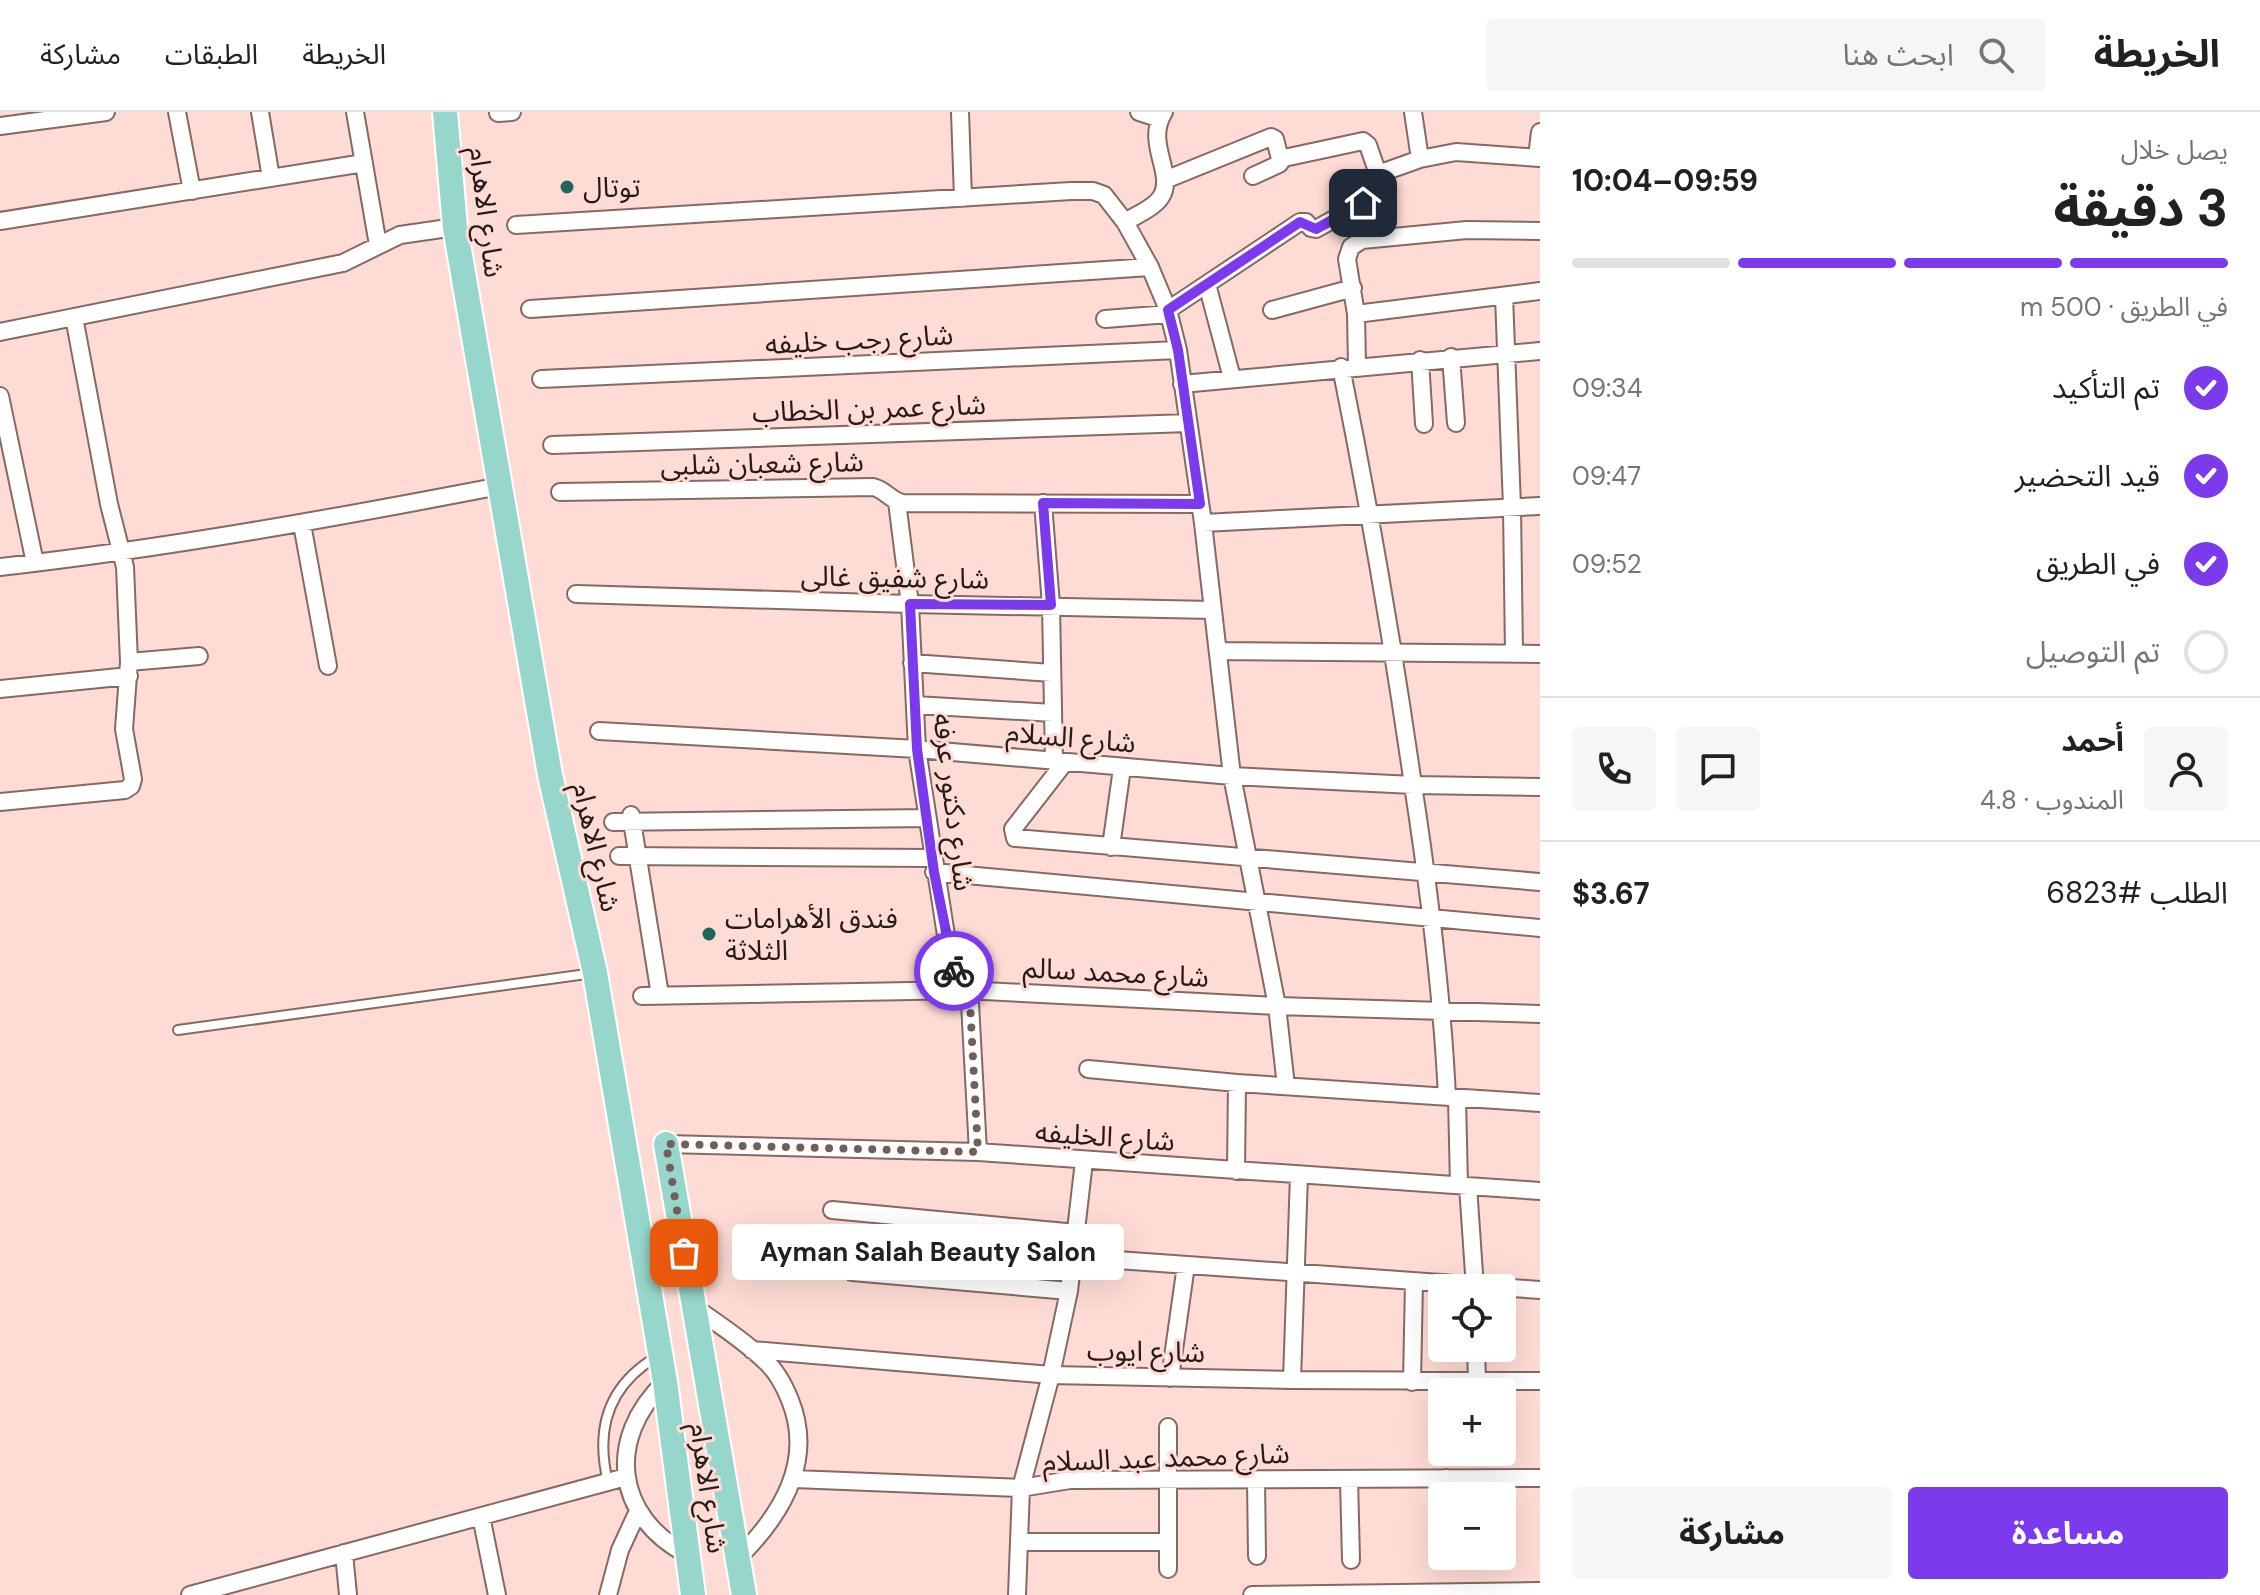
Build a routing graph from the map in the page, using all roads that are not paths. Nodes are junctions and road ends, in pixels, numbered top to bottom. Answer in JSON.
{"nodes":[{"id":1,"x":106,"y":112,"type":"edge"},
{"id":2,"x":177,"y":112,"type":"edge"},
{"id":3,"x":260,"y":112,"type":"edge"},
{"id":4,"x":355,"y":112,"type":"edge"},
{"id":5,"x":445,"y":112,"type":"edge"},
{"id":6,"x":512,"y":112,"type":"edge"},
{"id":7,"x":960,"y":112,"type":"edge"},
{"id":8,"x":1139,"y":112,"type":"edge"},
{"id":9,"x":1413,"y":112,"type":"edge"},
{"id":10,"x":498,"y":113,"type":"edge"},
{"id":11,"x":1162,"y":115,"type":"edge"},
{"id":12,"x":0,"y":126,"type":"edge"},
{"id":13,"x":1540,"y":132,"type":"edge"},
{"id":14,"x":1284,"y":158,"type":"junction"},
{"id":15,"x":1539,"y":158,"type":"edge"},
{"id":16,"x":1420,"y":159,"type":"junction"},
{"id":17,"x":364,"y":163,"type":"junction"},
{"id":18,"x":1378,"y":174,"type":"junction"},
{"id":19,"x":1253,"y":176,"type":"dead end"},
{"id":20,"x":271,"y":178,"type":"junction"},
{"id":21,"x":1165,"y":180,"type":"junction"},
{"id":22,"x":192,"y":191,"type":"junction"},
{"id":23,"x":963,"y":198,"type":"junction"},
{"id":24,"x":1363,"y":203,"type":"junction"},
{"id":25,"x":0,"y":221,"type":"edge"},
{"id":26,"x":1125,"y":222,"type":"junction"},
{"id":27,"x":516,"y":225,"type":"dead end"},
{"id":28,"x":455,"y":227,"type":"junction"},
{"id":29,"x":1540,"y":231,"type":"edge"},
{"id":30,"x":1362,"y":240,"type":"junction"},
{"id":31,"x":378,"y":245,"type":"junction"},
{"id":32,"x":1150,"y":267,"type":"junction"},
{"id":33,"x":1207,"y":284,"type":"junction"},
{"id":34,"x":1353,"y":288,"type":"junction"},
{"id":35,"x":1540,"y":291,"type":"edge"},
{"id":36,"x":1504,"y":296,"type":"junction"},
{"id":37,"x":530,"y":309,"type":"dead end"},
{"id":38,"x":1272,"y":310,"type":"dead end"},
{"id":39,"x":1168,"y":312,"type":"junction"},
{"id":40,"x":1356,"y":314,"type":"junction"},
{"id":41,"x":74,"y":317,"type":"junction"},
{"id":42,"x":1105,"y":319,"type":"dead end"},
{"id":43,"x":0,"y":332,"type":"edge"},
{"id":44,"x":1178,"y":350,"type":"junction"},
{"id":45,"x":1540,"y":351,"type":"edge"},
{"id":46,"x":1507,"y":352,"type":"junction"},
{"id":47,"x":1451,"y":357,"type":"junction"},
{"id":48,"x":1420,"y":360,"type":"junction"},
{"id":49,"x":1349,"y":367,"type":"junction"},
{"id":50,"x":1232,"y":378,"type":"junction"},
{"id":51,"x":541,"y":379,"type":"dead end"},
{"id":52,"x":1182,"y":384,"type":"junction"},
{"id":53,"x":0,"y":396,"type":"edge"},
{"id":54,"x":1188,"y":423,"type":"junction"},
{"id":55,"x":1456,"y":423,"type":"dead end"},
{"id":56,"x":1424,"y":424,"type":"dead end"},
{"id":57,"x":552,"y":445,"type":"dead end"},
{"id":58,"x":500,"y":486,"type":"junction"},
{"id":59,"x":560,"y":492,"type":"dead end"},
{"id":60,"x":897,"y":502,"type":"junction"},
{"id":61,"x":1043,"y":503,"type":"junction"},
{"id":62,"x":1200,"y":504,"type":"junction"},
{"id":63,"x":1540,"y":506,"type":"edge"},
{"id":64,"x":1512,"y":507,"type":"junction"},
{"id":65,"x":1370,"y":513,"type":"junction"},
{"id":66,"x":1203,"y":523,"type":"junction"},
{"id":67,"x":302,"y":524,"type":"junction"},
{"id":68,"x":121,"y":553,"type":"junction"},
{"id":69,"x":35,"y":563,"type":"junction"},
{"id":70,"x":0,"y":567,"type":"edge"},
{"id":71,"x":576,"y":594,"type":"dead end"},
{"id":72,"x":910,"y":604,"type":"junction"},
{"id":73,"x":1051,"y":605,"type":"junction"},
{"id":74,"x":1212,"y":610,"type":"junction"},
{"id":75,"x":1218,"y":651,"type":"junction"},
{"id":76,"x":1394,"y":653,"type":"junction"},
{"id":77,"x":1514,"y":654,"type":"junction"},
{"id":78,"x":1540,"y":654,"type":"edge"},
{"id":79,"x":199,"y":656,"type":"dead end"},
{"id":80,"x":912,"y":663,"type":"junction"},
{"id":81,"x":328,"y":666,"type":"dead end"},
{"id":82,"x":129,"y":669,"type":"junction"},
{"id":83,"x":1052,"y":673,"type":"junction"},
{"id":84,"x":0,"y":689,"type":"edge"},
{"id":85,"x":915,"y":705,"type":"junction"},
{"id":86,"x":1053,"y":713,"type":"junction"},
{"id":87,"x":599,"y":731,"type":"dead end"},
{"id":88,"x":917,"y":749,"type":"junction"},
{"id":89,"x":1060,"y":762,"type":"junction"},
{"id":90,"x":1122,"y":768,"type":"junction"},
{"id":91,"x":1232,"y":776,"type":"junction"},
{"id":92,"x":1413,"y":785,"type":"junction"},
{"id":93,"x":1540,"y":787,"type":"edge"},
{"id":94,"x":0,"y":802,"type":"edge"},
{"id":95,"x":632,"y":818,"type":"junction"},
{"id":96,"x":926,"y":818,"type":"junction"},
{"id":97,"x":613,"y":822,"type":"dead end"},
{"id":98,"x":1111,"y":847,"type":"junction"},
{"id":99,"x":619,"y":856,"type":"dead end"},
{"id":100,"x":637,"y":856,"type":"junction"},
{"id":101,"x":1247,"y":856,"type":"junction"},
{"id":102,"x":933,"y":865,"type":"junction"},
{"id":103,"x":1426,"y":872,"type":"junction"},
{"id":104,"x":1540,"y":882,"type":"edge"},
{"id":105,"x":1256,"y":901,"type":"junction"},
{"id":106,"x":1432,"y":920,"type":"junction"},
{"id":107,"x":1540,"y":928,"type":"edge"},
{"id":108,"x":595,"y":973,"type":"junction"},
{"id":109,"x":965,"y":990,"type":"junction"},
{"id":110,"x":660,"y":995,"type":"junction"},
{"id":111,"x":642,"y":996,"type":"dead end"},
{"id":112,"x":1277,"y":1006,"type":"junction"},
{"id":113,"x":1443,"y":1011,"type":"junction"},
{"id":114,"x":1540,"y":1014,"type":"edge"},
{"id":115,"x":178,"y":1030,"type":"dead end"},
{"id":116,"x":1088,"y":1069,"type":"dead end"},
{"id":117,"x":1237,"y":1083,"type":"junction"},
{"id":118,"x":1286,"y":1086,"type":"junction"},
{"id":119,"x":1452,"y":1098,"type":"junction"},
{"id":120,"x":1540,"y":1103,"type":"edge"},
{"id":121,"x":666,"y":1144,"type":"joint"},
{"id":122,"x":978,"y":1152,"type":"junction"},
{"id":123,"x":1084,"y":1161,"type":"junction"},
{"id":124,"x":1236,"y":1171,"type":"junction"},
{"id":125,"x":1299,"y":1175,"type":"junction"},
{"id":126,"x":1464,"y":1186,"type":"junction"},
{"id":127,"x":1540,"y":1191,"type":"edge"},
{"id":128,"x":832,"y":1210,"type":"dead end"},
{"id":129,"x":1077,"y":1233,"type":"junction"},
{"id":130,"x":1075,"y":1257,"type":"junction"},
{"id":131,"x":1186,"y":1265,"type":"junction"},
{"id":132,"x":852,"y":1272,"type":"dead end"},
{"id":133,"x":1295,"y":1273,"type":"junction"},
{"id":134,"x":1474,"y":1274,"type":"edge"},
{"id":135,"x":1414,"y":1282,"type":"junction"},
{"id":136,"x":1428,"y":1283,"type":"edge"},
{"id":137,"x":1516,"y":1289,"type":"edge"},
{"id":138,"x":1540,"y":1290,"type":"edge"},
{"id":139,"x":1069,"y":1291,"type":"junction"},
{"id":140,"x":694,"y":1307,"type":"junction"},
{"id":141,"x":752,"y":1350,"type":"junction"},
{"id":142,"x":660,"y":1355,"type":"junction"},
{"id":143,"x":1051,"y":1375,"type":"junction"},
{"id":144,"x":1170,"y":1378,"type":"junction"},
{"id":145,"x":1292,"y":1380,"type":"junction"},
{"id":146,"x":1516,"y":1381,"type":"edge"},
{"id":147,"x":1540,"y":1381,"type":"edge"},
{"id":148,"x":665,"y":1382,"type":"junction"},
{"id":149,"x":1412,"y":1382,"type":"junction"},
{"id":150,"x":1428,"y":1382,"type":"edge"},
{"id":151,"x":1168,"y":1427,"type":"dead end"},
{"id":152,"x":626,"y":1477,"type":"junction"},
{"id":153,"x":1446,"y":1478,"type":"junction"},
{"id":154,"x":1540,"y":1478,"type":"edge"},
{"id":155,"x":794,"y":1479,"type":"junction"},
{"id":156,"x":1168,"y":1479,"type":"junction"},
{"id":157,"x":1349,"y":1479,"type":"junction"},
{"id":158,"x":1256,"y":1480,"type":"junction"},
{"id":159,"x":608,"y":1482,"type":"junction"},
{"id":160,"x":1446,"y":1482,"type":"edge"},
{"id":161,"x":1021,"y":1488,"type":"junction"},
{"id":162,"x":638,"y":1511,"type":"junction"},
{"id":163,"x":481,"y":1516,"type":"junction"},
{"id":164,"x":1021,"y":1542,"type":"junction"},
{"id":165,"x":1168,"y":1542,"type":"junction"},
{"id":166,"x":344,"y":1553,"type":"junction"},
{"id":167,"x":688,"y":1555,"type":"junction"},
{"id":168,"x":1257,"y":1556,"type":"dead end"},
{"id":169,"x":737,"y":1559,"type":"junction"},
{"id":170,"x":1351,"y":1560,"type":"dead end"},
{"id":171,"x":1168,"y":1569,"type":"dead end"},
{"id":172,"x":1540,"y":1591,"type":"edge"},
{"id":173,"x":190,"y":1595,"type":"edge"},
{"id":174,"x":348,"y":1595,"type":"edge"},
{"id":175,"x":497,"y":1595,"type":"edge"},
{"id":176,"x":608,"y":1595,"type":"edge"},
{"id":177,"x":693,"y":1595,"type":"edge"},
{"id":178,"x":744,"y":1595,"type":"edge"},
{"id":179,"x":1017,"y":1595,"type":"edge"},
{"id":180,"x":1252,"y":1595,"type":"edge"}],
"edges":[{"from":1,"to":12,"type":"street"},
{"from":2,"to":22,"type":"street"},
{"from":3,"to":20,"type":"street"},
{"from":4,"to":17,"type":"street"},
{"from":5,"to":28,"type":"main road","name":"شارع الاهرام"},
{"from":6,"to":10,"type":"street"},
{"from":7,"to":23,"type":"street"},
{"from":8,"to":11,"type":"street"},
{"from":9,"to":16,"type":"street"},
{"from":11,"to":21,"type":"street"},
{"from":13,"to":15,"type":"street"},
{"from":14,"to":18,"type":"street"},
{"from":14,"to":19,"type":"street"},
{"from":14,"to":21,"type":"street"},
{"from":15,"to":16,"type":"street"},
{"from":16,"to":18,"type":"street"},
{"from":17,"to":20,"type":"street"},
{"from":17,"to":31,"type":"street"},
{"from":18,"to":24,"type":"street"},
{"from":20,"to":22,"type":"street"},
{"from":21,"to":26,"type":"street"},
{"from":22,"to":25,"type":"street"},
{"from":23,"to":26,"type":"street"},
{"from":23,"to":27,"type":"street"},
{"from":24,"to":30,"type":"street"},
{"from":24,"to":33,"type":"street"},
{"from":26,"to":32,"type":"street"},
{"from":28,"to":31,"type":"street"},
{"from":28,"to":58,"type":"main road","name":"شارع الاهرام"},
{"from":29,"to":30,"type":"street"},
{"from":30,"to":34,"type":"street"},
{"from":31,"to":41,"type":"street"},
{"from":32,"to":37,"type":"street"},
{"from":32,"to":39,"type":"street"},
{"from":33,"to":39,"type":"street"},
{"from":33,"to":50,"type":"street"},
{"from":34,"to":38,"type":"street"},
{"from":34,"to":40,"type":"street"},
{"from":35,"to":36,"type":"street"},
{"from":36,"to":40,"type":"street"},
{"from":36,"to":46,"type":"street"},
{"from":39,"to":42,"type":"street"},
{"from":39,"to":44,"type":"street"},
{"from":40,"to":49,"type":"street"},
{"from":41,"to":43,"type":"street"},
{"from":41,"to":68,"type":"street"},
{"from":44,"to":51,"type":"street","name":"شارع رجب خليفه"},
{"from":44,"to":52,"type":"street"},
{"from":45,"to":46,"type":"street"},
{"from":46,"to":47,"type":"street"},
{"from":46,"to":64,"type":"street"},
{"from":47,"to":48,"type":"street"},
{"from":47,"to":55,"type":"street"},
{"from":48,"to":49,"type":"street"},
{"from":48,"to":56,"type":"street"},
{"from":49,"to":50,"type":"street"},
{"from":49,"to":65,"type":"street"},
{"from":50,"to":52,"type":"street"},
{"from":52,"to":54,"type":"street"},
{"from":53,"to":69,"type":"street"},
{"from":54,"to":57,"type":"street","name":"شارع عمر بن الخطاب"},
{"from":54,"to":62,"type":"street"},
{"from":58,"to":67,"type":"street"},
{"from":58,"to":108,"type":"main road","name":"شارع الاهرام"},
{"from":59,"to":60,"type":"street","name":"شارع شعبان شلبى"},
{"from":60,"to":61,"type":"street","name":"شارع شعبان شلبى"},
{"from":60,"to":72,"type":"street","name":"شارع دكتور عرفه"},
{"from":61,"to":62,"type":"street","name":"شارع شعبان شلبى"},
{"from":61,"to":73,"type":"street"},
{"from":62,"to":66,"type":"street"},
{"from":63,"to":64,"type":"street"},
{"from":64,"to":65,"type":"street"},
{"from":64,"to":77,"type":"street"},
{"from":65,"to":66,"type":"street"},
{"from":65,"to":76,"type":"street"},
{"from":66,"to":74,"type":"street"},
{"from":67,"to":68,"type":"street"},
{"from":67,"to":81,"type":"street"},
{"from":68,"to":69,"type":"street"},
{"from":68,"to":82,"type":"street"},
{"from":69,"to":70,"type":"street"},
{"from":71,"to":72,"type":"street","name":"شارع شفيق غالى"},
{"from":72,"to":73,"type":"street","name":"شارع شفيق غالى"},
{"from":72,"to":80,"type":"street","name":"شارع دكتور عرفه"},
{"from":73,"to":74,"type":"street","name":"شارع شفيق غالى"},
{"from":73,"to":83,"type":"street"},
{"from":74,"to":75,"type":"street"},
{"from":75,"to":76,"type":"street"},
{"from":75,"to":91,"type":"street"},
{"from":76,"to":77,"type":"street"},
{"from":76,"to":92,"type":"street"},
{"from":77,"to":78,"type":"street"},
{"from":79,"to":82,"type":"street"},
{"from":80,"to":83,"type":"street"},
{"from":80,"to":85,"type":"street","name":"شارع دكتور عرفه"},
{"from":82,"to":84,"type":"street"},
{"from":82,"to":94,"type":"street"},
{"from":83,"to":86,"type":"street"},
{"from":85,"to":86,"type":"street"},
{"from":85,"to":88,"type":"street","name":"شارع دكتور عرفه"},
{"from":86,"to":89,"type":"street"},
{"from":87,"to":88,"type":"street","name":"شارع السلام"},
{"from":88,"to":89,"type":"street","name":"شارع السلام"},
{"from":88,"to":96,"type":"street","name":"شارع دكتور عرفه"},
{"from":89,"to":90,"type":"street","name":"شارع السلام"},
{"from":89,"to":98,"type":"street"},
{"from":90,"to":91,"type":"street","name":"شارع السلام"},
{"from":90,"to":98,"type":"street"},
{"from":91,"to":92,"type":"street","name":"شارع السلام"},
{"from":91,"to":101,"type":"street"},
{"from":92,"to":93,"type":"street","name":"شارع السلام"},
{"from":92,"to":103,"type":"street"},
{"from":95,"to":96,"type":"street"},
{"from":95,"to":97,"type":"street"},
{"from":95,"to":100,"type":"street"},
{"from":96,"to":102,"type":"street","name":"شارع دكتور عرفه"},
{"from":98,"to":101,"type":"street"},
{"from":99,"to":100,"type":"street"},
{"from":100,"to":102,"type":"street"},
{"from":100,"to":110,"type":"street"},
{"from":101,"to":103,"type":"street"},
{"from":101,"to":105,"type":"street"},
{"from":102,"to":105,"type":"street"},
{"from":102,"to":109,"type":"street","name":"شارع دكتور عرفه"},
{"from":103,"to":104,"type":"street"},
{"from":103,"to":106,"type":"street"},
{"from":105,"to":106,"type":"street"},
{"from":105,"to":112,"type":"street"},
{"from":106,"to":107,"type":"street"},
{"from":106,"to":113,"type":"street"},
{"from":108,"to":115,"type":"lane"},
{"from":108,"to":142,"type":"main road","name":"شارع الاهرام"},
{"from":109,"to":110,"type":"street","name":"شارع محمد سالم"},
{"from":109,"to":112,"type":"street","name":"شارع محمد سالم"},
{"from":109,"to":122,"type":"street","name":"شارع دكتور عرفه"},
{"from":110,"to":111,"type":"street","name":"شارع محمد سالم"},
{"from":112,"to":113,"type":"street","name":"شارع محمد سالم"},
{"from":112,"to":118,"type":"street"},
{"from":113,"to":114,"type":"street","name":"شارع محمد سالم"},
{"from":113,"to":119,"type":"street"},
{"from":116,"to":117,"type":"street"},
{"from":117,"to":118,"type":"street"},
{"from":117,"to":124,"type":"street"},
{"from":118,"to":119,"type":"street"},
{"from":119,"to":120,"type":"street"},
{"from":119,"to":126,"type":"street"},
{"from":121,"to":122,"type":"street","name":"شارع الخليفه"},
{"from":121,"to":140,"type":"main road","name":"شارع الاهرام"},
{"from":122,"to":123,"type":"street","name":"شارع الخليفه"},
{"from":123,"to":124,"type":"street","name":"شارع الخليفه"},
{"from":123,"to":129,"type":"street"},
{"from":124,"to":125,"type":"street","name":"شارع الخليفه"},
{"from":125,"to":126,"type":"street","name":"شارع الخليفه"},
{"from":125,"to":133,"type":"street"},
{"from":126,"to":127,"type":"street","name":"شارع الخليفه"},
{"from":126,"to":134,"type":"street"},
{"from":128,"to":129,"type":"street"},
{"from":129,"to":130,"type":"street"},
{"from":130,"to":131,"type":"street"},
{"from":130,"to":139,"type":"street"},
{"from":131,"to":133,"type":"street"},
{"from":131,"to":144,"type":"street"},
{"from":132,"to":139,"type":"street"},
{"from":133,"to":135,"type":"street"},
{"from":133,"to":145,"type":"street"},
{"from":135,"to":136,"type":"street"},
{"from":135,"to":149,"type":"street"},
{"from":137,"to":138,"type":"street"},
{"from":139,"to":143,"type":"street"},
{"from":140,"to":141,"type":"street"},
{"from":140,"to":169,"type":"main road","name":"شارع الاهرام"},
{"from":141,"to":143,"type":"street","name":"شارع ايوب"},
{"from":141,"to":155,"type":"street"},
{"from":142,"to":148,"type":"main road","name":"شارع الاهرام"},
{"from":142,"to":159,"type":"lane"},
{"from":143,"to":144,"type":"street","name":"شارع ايوب"},
{"from":143,"to":161,"type":"street"},
{"from":144,"to":145,"type":"street","name":"شارع ايوب"},
{"from":145,"to":149,"type":"street","name":"شارع ايوب"},
{"from":146,"to":147,"type":"street","name":"شارع ايوب"},
{"from":148,"to":152,"type":"street"},
{"from":148,"to":167,"type":"main road","name":"شارع الاهرام"},
{"from":149,"to":150,"type":"street","name":"شارع ايوب"},
{"from":151,"to":156,"type":"street"},
{"from":152,"to":159,"type":"street"},
{"from":152,"to":162,"type":"street"},
{"from":153,"to":154,"type":"street","name":"شارع محمد عبد السلام"},
{"from":153,"to":157,"type":"street","name":"شارع محمد عبد السلام"},
{"from":153,"to":160,"type":"street"},
{"from":155,"to":161,"type":"street","name":"شارع محمد عبد السلام"},
{"from":155,"to":169,"type":"street"},
{"from":156,"to":158,"type":"street","name":"شارع محمد عبد السلام"},
{"from":156,"to":161,"type":"street","name":"شارع محمد عبد السلام"},
{"from":156,"to":165,"type":"street"},
{"from":157,"to":158,"type":"street","name":"شارع محمد عبد السلام"},
{"from":157,"to":170,"type":"street"},
{"from":158,"to":168,"type":"street"},
{"from":159,"to":163,"type":"street"},
{"from":161,"to":164,"type":"street"},
{"from":162,"to":167,"type":"street"},
{"from":162,"to":176,"type":"street"},
{"from":163,"to":166,"type":"street"},
{"from":163,"to":175,"type":"street"},
{"from":164,"to":165,"type":"street"},
{"from":164,"to":179,"type":"street"},
{"from":165,"to":171,"type":"street"},
{"from":166,"to":173,"type":"street"},
{"from":166,"to":174,"type":"street"},
{"from":167,"to":177,"type":"main road","name":"شارع الاهرام"},
{"from":169,"to":178,"type":"main road","name":"شارع الاهرام"},
{"from":172,"to":180,"type":"street"}]}
